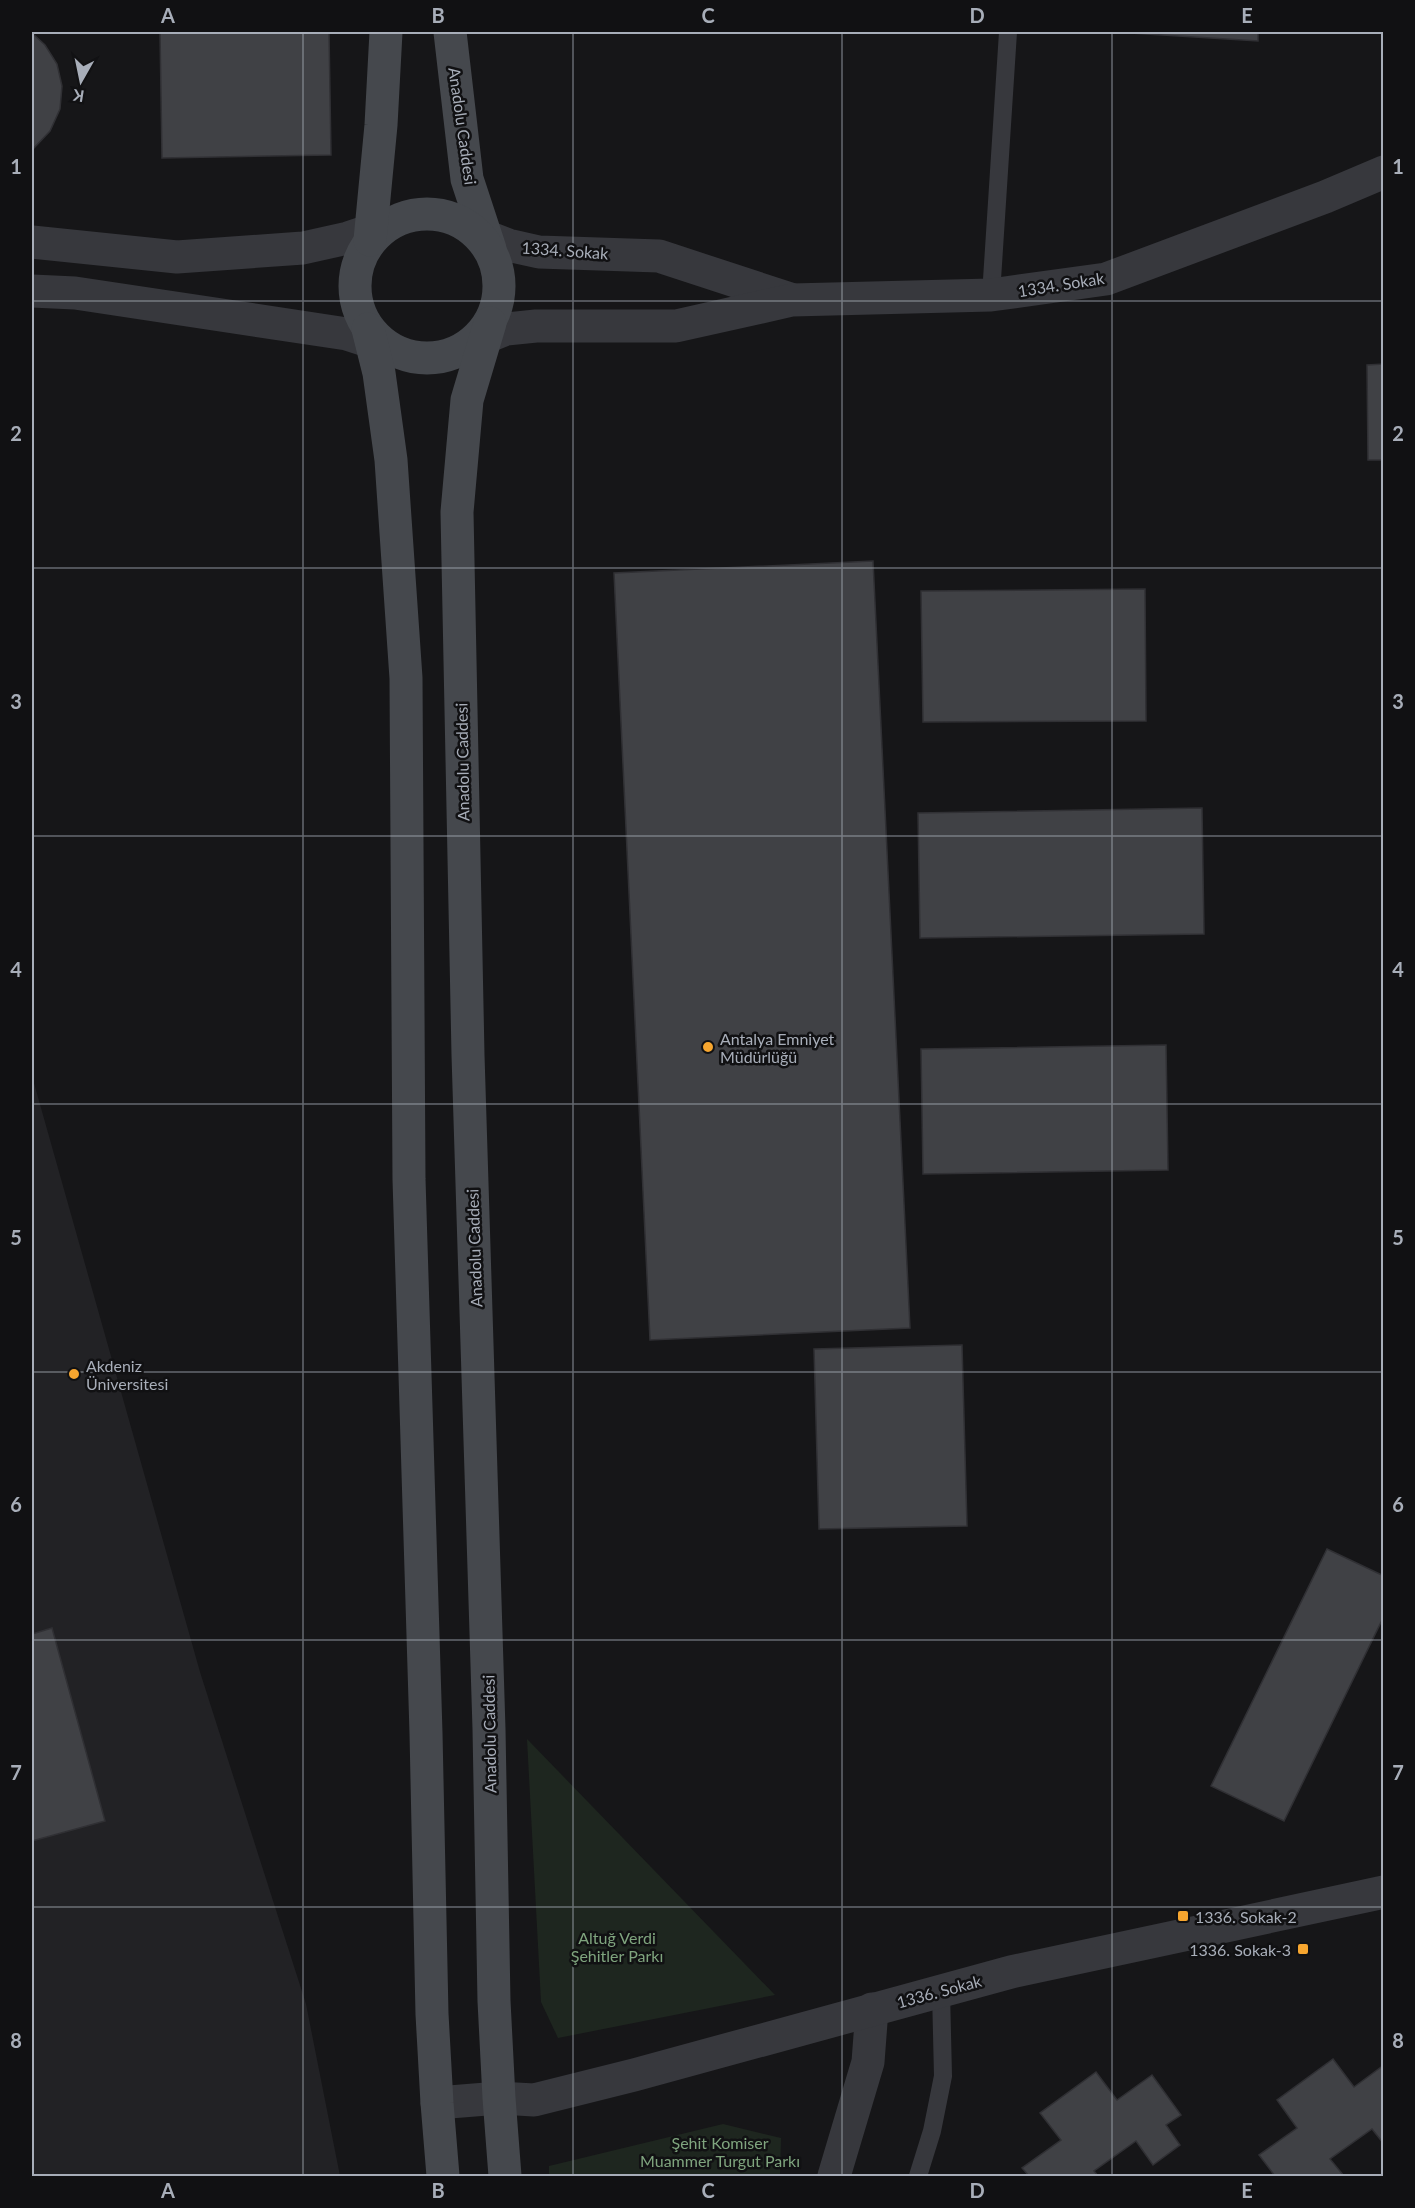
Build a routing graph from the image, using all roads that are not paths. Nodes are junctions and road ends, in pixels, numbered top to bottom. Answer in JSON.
{"nodes":[{"id":1,"x":386,"y":32,"type":"edge"},
{"id":2,"x":450,"y":32,"type":"edge"},
{"id":3,"x":1008,"y":32,"type":"edge"},
{"id":4,"x":1383,"y":172,"type":"edge"},
{"id":5,"x":376,"y":232,"type":"junction"},
{"id":6,"x":485,"y":241,"type":"junction"},
{"id":7,"x":32,"y":242,"type":"edge"},
{"id":8,"x":32,"y":291,"type":"edge"},
{"id":9,"x":990,"y":295,"type":"junction"},
{"id":10,"x":792,"y":300,"type":"junction"},
{"id":11,"x":483,"y":334,"type":"junction"},
{"id":12,"x":374,"y":339,"type":"junction"},
{"id":13,"x":1383,"y":1893,"type":"edge"},
{"id":14,"x":941,"y":1990,"type":"junction"},
{"id":15,"x":872,"y":2008,"type":"junction"},
{"id":16,"x":499,"y":2098,"type":"junction"},
{"id":17,"x":436,"y":2103,"type":"junction"},
{"id":18,"x":443,"y":2176,"type":"edge"},
{"id":19,"x":505,"y":2176,"type":"edge"},
{"id":20,"x":834,"y":2176,"type":"edge"},
{"id":21,"x":918,"y":2176,"type":"edge"}],
"edges":[{"from":1,"to":5,"type":"main road"},
{"from":2,"to":6,"type":"main road","name":"Anadolu Caddesi"},
{"from":3,"to":9,"type":"lane"},
{"from":4,"to":9,"type":"street","name":"1334. Sokak"},
{"from":5,"to":6,"type":"main road"},
{"from":5,"to":7,"type":"street"},
{"from":5,"to":12,"type":"main road"},
{"from":6,"to":10,"type":"street","name":"1334. Sokak"},
{"from":6,"to":11,"type":"main road"},
{"from":8,"to":12,"type":"street"},
{"from":9,"to":10,"type":"street","name":"1334. Sokak"},
{"from":10,"to":11,"type":"street","name":"1334. Sokak"},
{"from":11,"to":12,"type":"main road"},
{"from":11,"to":16,"type":"main road","name":"Anadolu Caddesi"},
{"from":12,"to":17,"type":"main road"},
{"from":13,"to":14,"type":"street","name":"1336. Sokak"},
{"from":14,"to":15,"type":"street","name":"1336. Sokak"},
{"from":14,"to":21,"type":"lane"},
{"from":15,"to":16,"type":"street","name":"1336. Sokak"},
{"from":15,"to":20,"type":"street"},
{"from":16,"to":17,"type":"street","name":"1336. Sokak"},
{"from":16,"to":19,"type":"main road","name":"Anadolu Caddesi"},
{"from":17,"to":18,"type":"main road"}]}
